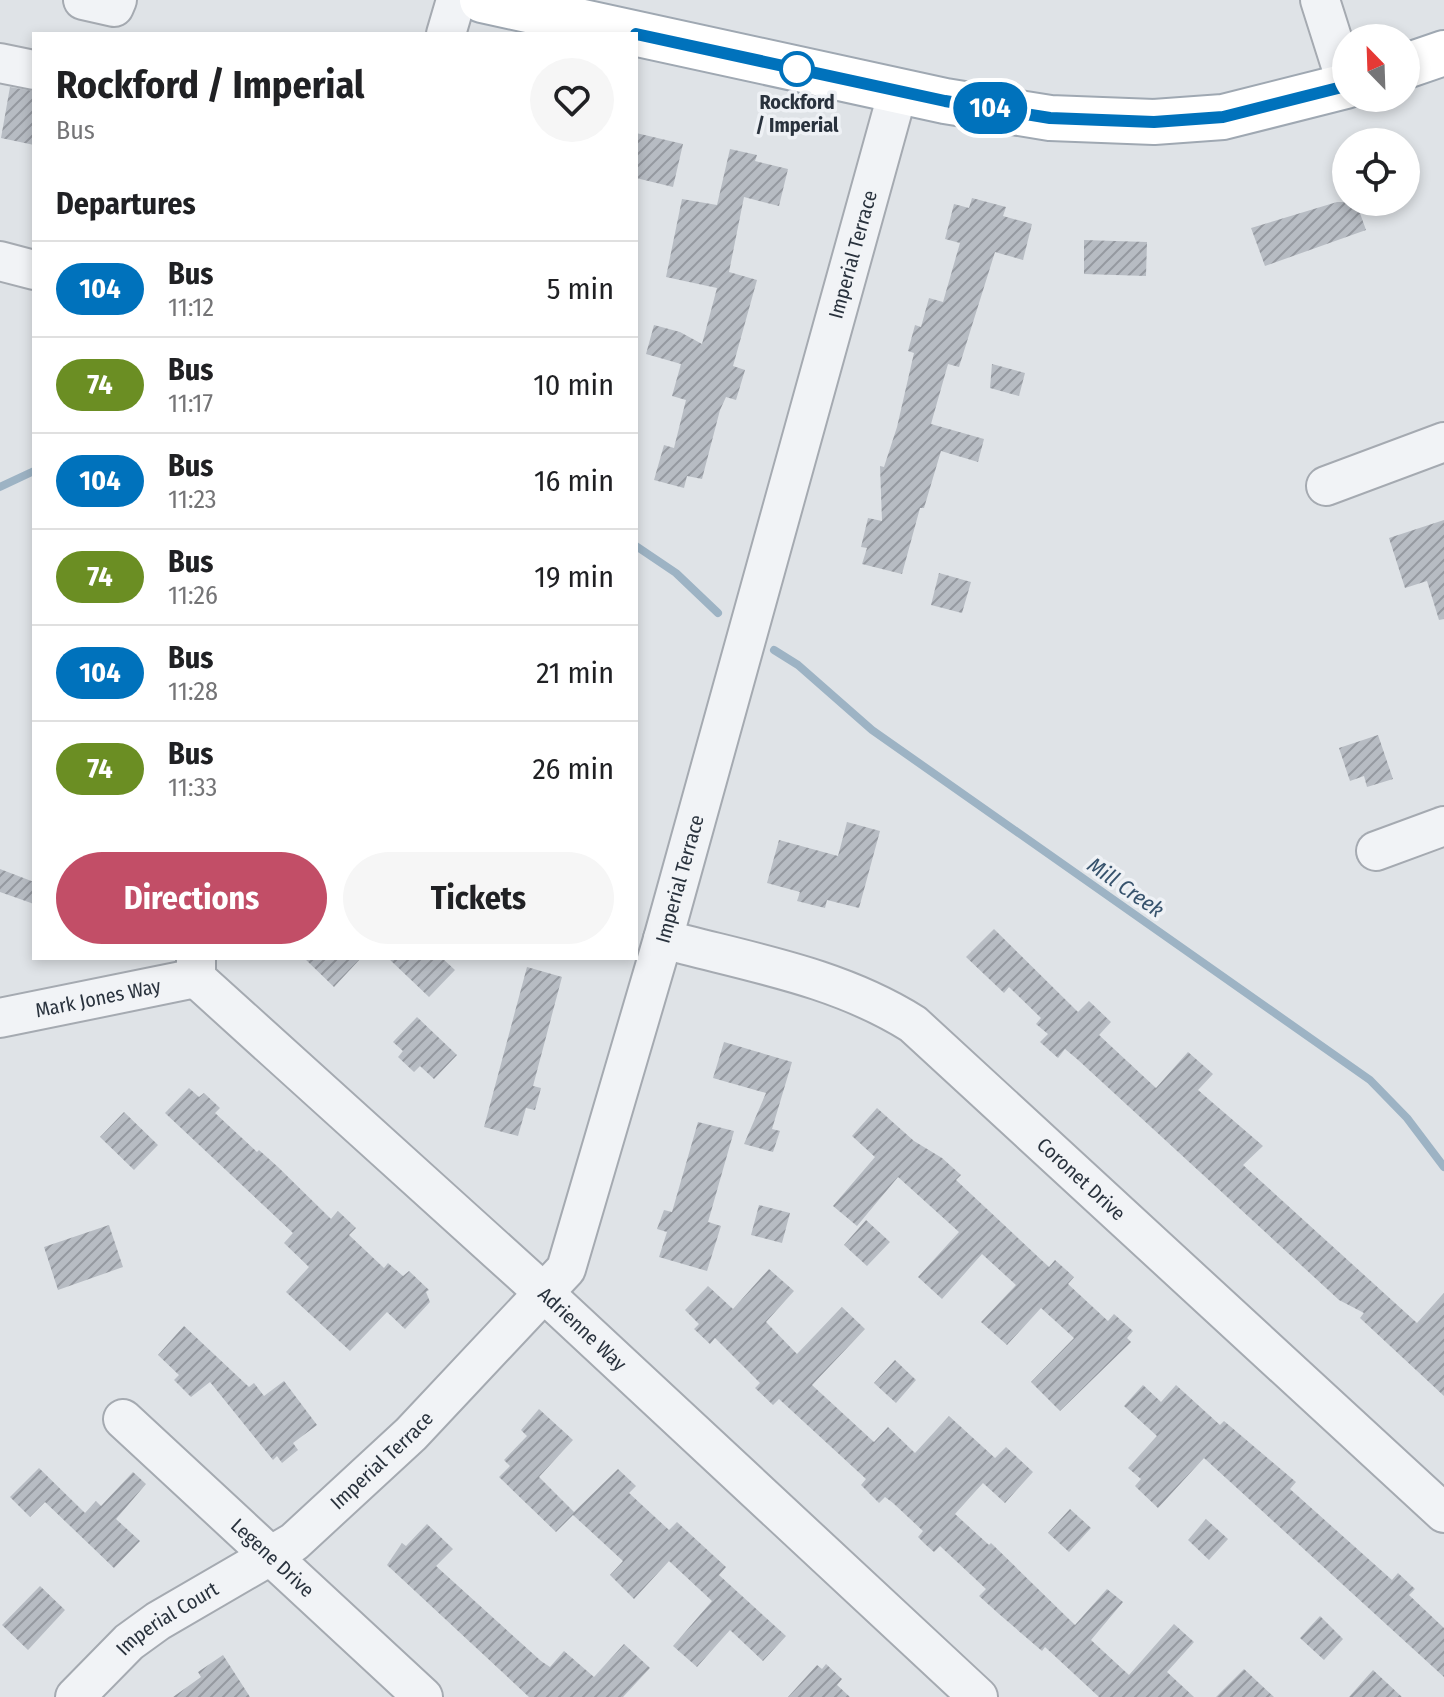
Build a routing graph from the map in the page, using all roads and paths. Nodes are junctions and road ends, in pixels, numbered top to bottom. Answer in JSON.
{"nodes":[{"id":1,"x":456,"y":0,"type":"edge"},
{"id":2,"x":482,"y":0,"type":"edge"},
{"id":3,"x":1320,"y":0,"type":"edge"},
{"id":4,"x":592,"y":12,"type":"edge"},
{"id":5,"x":447,"y":32,"type":"edge"},
{"id":6,"x":1332,"y":39,"type":"edge"},
{"id":7,"x":1444,"y":53,"type":"edge"},
{"id":8,"x":1420,"y":61,"type":"edge"},
{"id":9,"x":0,"y":63,"type":"edge"},
{"id":10,"x":32,"y":70,"type":"edge"},
{"id":11,"x":1332,"y":88,"type":"edge"},
{"id":12,"x":898,"y":91,"type":"junction"},
{"id":13,"x":0,"y":261,"type":"edge"},
{"id":14,"x":32,"y":269,"type":"edge"},
{"id":15,"x":1444,"y":442,"type":"edge"},
{"id":16,"x":1326,"y":486,"type":"dead end"},
{"id":17,"x":1444,"y":826,"type":"edge"},
{"id":18,"x":1376,"y":851,"type":"dead end"},
{"id":19,"x":663,"y":939,"type":"junction"},
{"id":20,"x":196,"y":968,"type":"edge"},
{"id":21,"x":0,"y":1018,"type":"edge"},
{"id":22,"x":544,"y":1293,"type":"junction"},
{"id":23,"x":123,"y":1419,"type":"dead end"},
{"id":24,"x":1444,"y":1513,"type":"edge"},
{"id":25,"x":270,"y":1554,"type":"junction"},
{"id":26,"x":75,"y":1697,"type":"edge"},
{"id":27,"x":423,"y":1697,"type":"edge"},
{"id":28,"x":978,"y":1697,"type":"edge"}],
"edges":[{"from":1,"to":5,"type":"street"},
{"from":2,"to":4,"type":"main road"},
{"from":3,"to":6,"type":"street"},
{"from":4,"to":12,"type":"main road"},
{"from":7,"to":8,"type":"main road"},
{"from":9,"to":10,"type":"street"},
{"from":11,"to":12,"type":"main road"},
{"from":12,"to":19,"type":"street","name":"Imperial Terrace"},
{"from":13,"to":14,"type":"street"},
{"from":15,"to":16,"type":"street"},
{"from":17,"to":18,"type":"street"},
{"from":19,"to":22,"type":"street","name":"Imperial Terrace"},
{"from":19,"to":24,"type":"street","name":"Coronet Drive"},
{"from":20,"to":21,"type":"street","name":"Mark Jones Way"},
{"from":20,"to":22,"type":"street","name":"Adrienne Way"},
{"from":22,"to":25,"type":"street","name":"Imperial Terrace"},
{"from":22,"to":28,"type":"street","name":"Adrienne Way"},
{"from":23,"to":25,"type":"street","name":"Legene Drive"},
{"from":25,"to":26,"type":"street","name":"Imperial Court"},
{"from":25,"to":27,"type":"street","name":"Legene Drive"}]}
